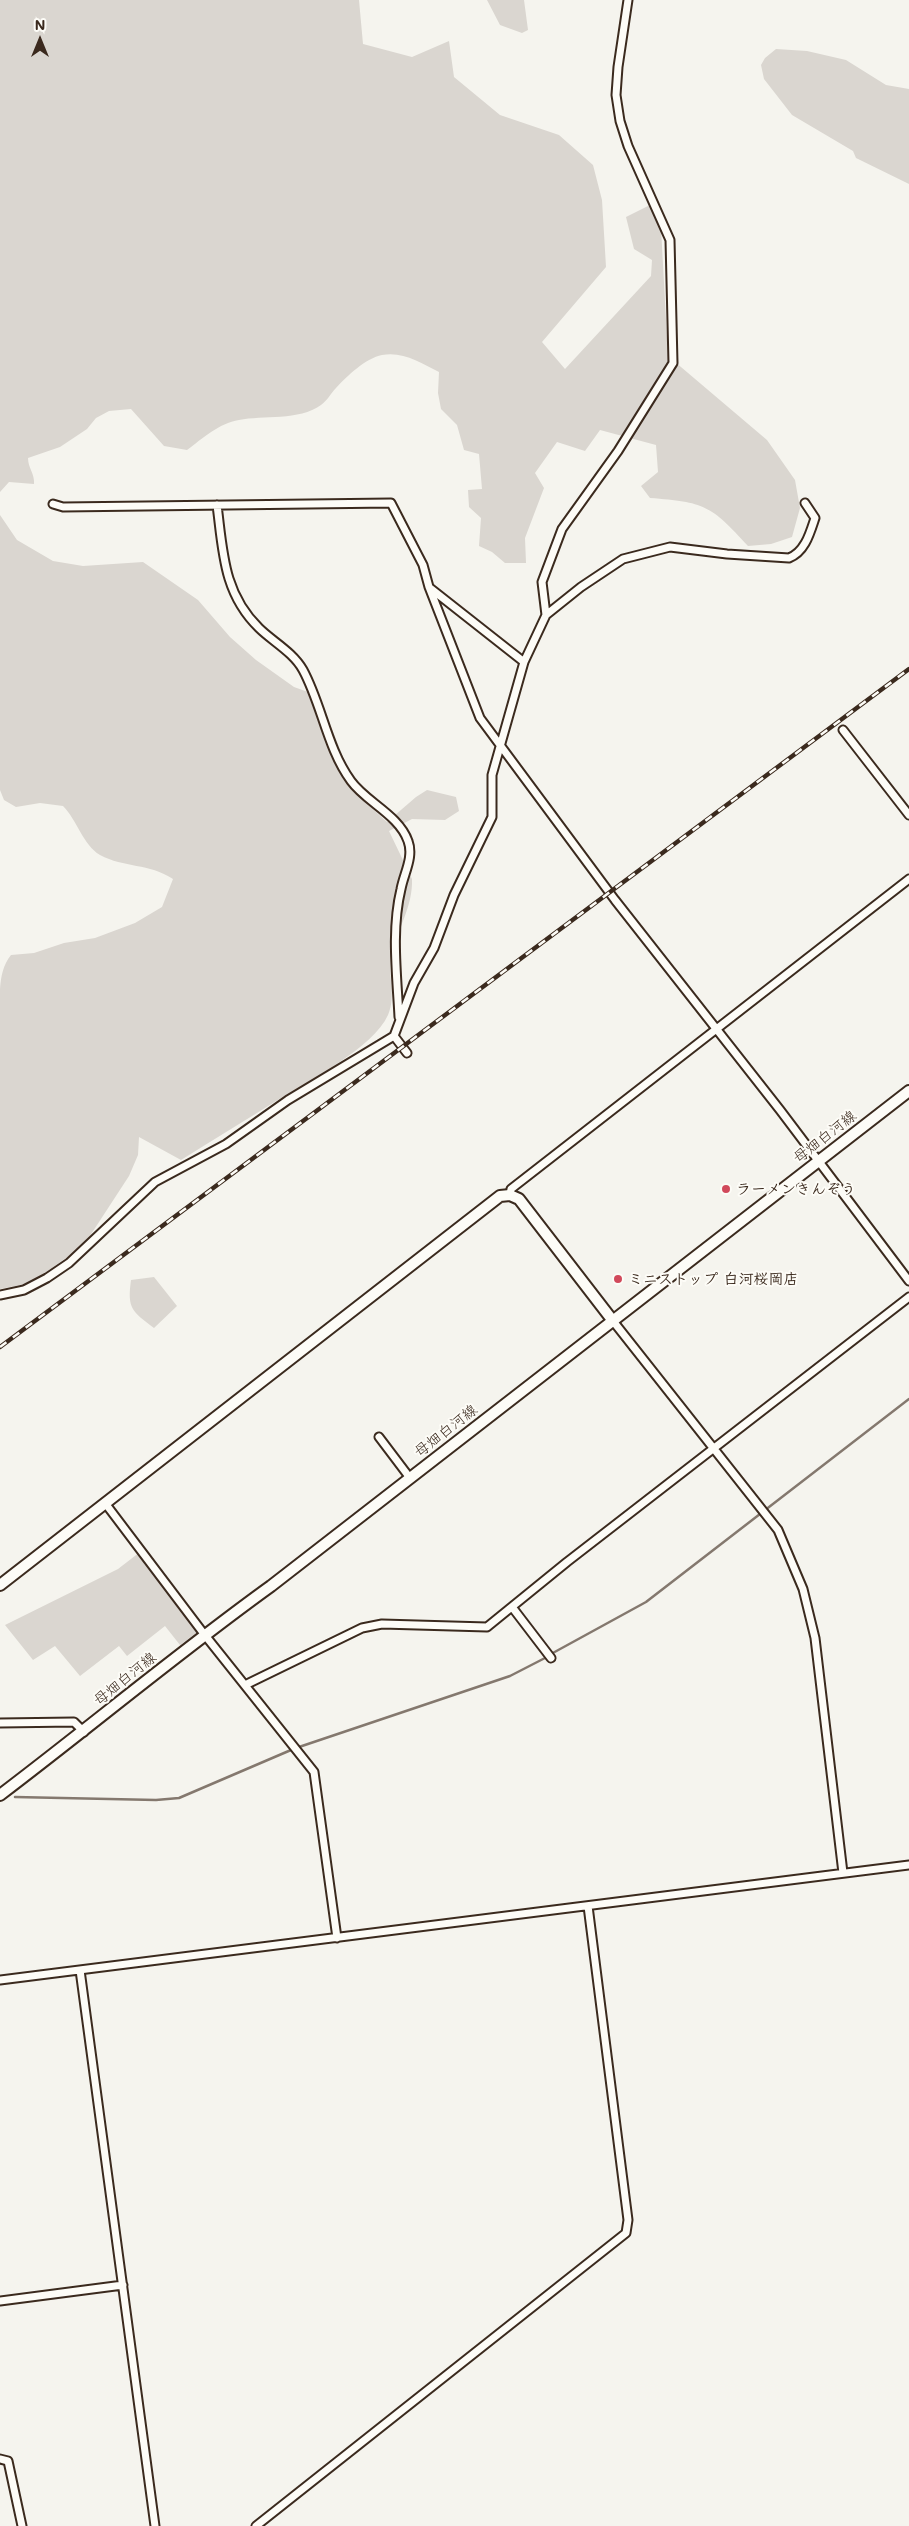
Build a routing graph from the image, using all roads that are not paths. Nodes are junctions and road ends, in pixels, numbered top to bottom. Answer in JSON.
{"nodes":[{"id":1,"x":628,"y":0,"type":"edge"},
{"id":2,"x":805,"y":503,"type":"dead end"},
{"id":3,"x":53,"y":504,"type":"dead end"},
{"id":4,"x":217,"y":506,"type":"junction"},
{"id":5,"x":429,"y":587,"type":"junction"},
{"id":6,"x":546,"y":615,"type":"junction"},
{"id":7,"x":524,"y":662,"type":"junction"},
{"id":8,"x":843,"y":730,"type":"dead end"},
{"id":9,"x":501,"y":748,"type":"junction"},
{"id":10,"x":909,"y":815,"type":"edge"},
{"id":11,"x":909,"y":879,"type":"edge"},
{"id":12,"x":399,"y":1020,"type":"junction"},
{"id":13,"x":716,"y":1029,"type":"junction"},
{"id":14,"x":394,"y":1036,"type":"junction"},
{"id":15,"x":407,"y":1053,"type":"dead end"},
{"id":16,"x":909,"y":1091,"type":"edge"},
{"id":17,"x":819,"y":1161,"type":"junction"},
{"id":18,"x":510,"y":1195,"type":"junction"},
{"id":19,"x":909,"y":1280,"type":"edge"},
{"id":20,"x":0,"y":1295,"type":"edge"},
{"id":21,"x":909,"y":1297,"type":"edge"},
{"id":22,"x":613,"y":1321,"type":"junction"},
{"id":23,"x":379,"y":1437,"type":"dead end"},
{"id":24,"x":714,"y":1450,"type":"junction"},
{"id":25,"x":410,"y":1478,"type":"junction"},
{"id":26,"x":105,"y":1503,"type":"junction"},
{"id":27,"x":0,"y":1585,"type":"edge"},
{"id":28,"x":512,"y":1607,"type":"junction"},
{"id":29,"x":204,"y":1634,"type":"junction"},
{"id":30,"x":551,"y":1658,"type":"dead end"},
{"id":31,"x":245,"y":1685,"type":"junction"},
{"id":32,"x":0,"y":1723,"type":"edge"},
{"id":33,"x":84,"y":1732,"type":"junction"},
{"id":34,"x":0,"y":1795,"type":"edge"},
{"id":35,"x":909,"y":1865,"type":"edge"},
{"id":36,"x":843,"y":1873,"type":"junction"},
{"id":37,"x":588,"y":1906,"type":"junction"},
{"id":38,"x":337,"y":1938,"type":"junction"},
{"id":39,"x":80,"y":1970,"type":"junction"},
{"id":40,"x":0,"y":1980,"type":"edge"},
{"id":41,"x":123,"y":2285,"type":"junction"},
{"id":42,"x":0,"y":2301,"type":"edge"},
{"id":43,"x":0,"y":2459,"type":"edge"},
{"id":44,"x":22,"y":2526,"type":"edge"},
{"id":45,"x":155,"y":2526,"type":"edge"},
{"id":46,"x":256,"y":2526,"type":"edge"}],
"edges":[{"from":1,"to":6,"type":"street"},
{"from":2,"to":6,"type":"street"},
{"from":3,"to":4,"type":"street"},
{"from":4,"to":5,"type":"street"},
{"from":4,"to":12,"type":"street"},
{"from":5,"to":7,"type":"street"},
{"from":5,"to":9,"type":"street"},
{"from":6,"to":7,"type":"street"},
{"from":7,"to":9,"type":"street"},
{"from":8,"to":10,"type":"street"},
{"from":9,"to":12,"type":"street"},
{"from":9,"to":13,"type":"street"},
{"from":11,"to":13,"type":"street"},
{"from":12,"to":14,"type":"street"},
{"from":13,"to":17,"type":"street"},
{"from":13,"to":18,"type":"street"},
{"from":14,"to":15,"type":"street"},
{"from":14,"to":20,"type":"street"},
{"from":16,"to":17,"type":"main road","name":"母畑白河線"},
{"from":17,"to":19,"type":"street"},
{"from":17,"to":22,"type":"main road","name":"母畑白河線"},
{"from":18,"to":22,"type":"main road"},
{"from":18,"to":26,"type":"main road"},
{"from":21,"to":24,"type":"street"},
{"from":22,"to":24,"type":"street"},
{"from":22,"to":25,"type":"main road","name":"母畑白河線"},
{"from":23,"to":25,"type":"street"},
{"from":24,"to":28,"type":"street"},
{"from":24,"to":36,"type":"street"},
{"from":25,"to":29,"type":"main road","name":"母畑白河線"},
{"from":26,"to":27,"type":"main road"},
{"from":26,"to":29,"type":"street"},
{"from":28,"to":30,"type":"street"},
{"from":28,"to":31,"type":"street"},
{"from":29,"to":31,"type":"street"},
{"from":29,"to":33,"type":"main road","name":"母畑白河線"},
{"from":31,"to":38,"type":"street"},
{"from":32,"to":33,"type":"street"},
{"from":33,"to":34,"type":"main road","name":"母畑白河線"},
{"from":35,"to":36,"type":"street"},
{"from":36,"to":37,"type":"street"},
{"from":37,"to":38,"type":"street"},
{"from":37,"to":46,"type":"street"},
{"from":38,"to":39,"type":"street"},
{"from":39,"to":40,"type":"street"},
{"from":39,"to":41,"type":"street"},
{"from":41,"to":42,"type":"street"},
{"from":41,"to":45,"type":"street"},
{"from":43,"to":44,"type":"street"}]}
